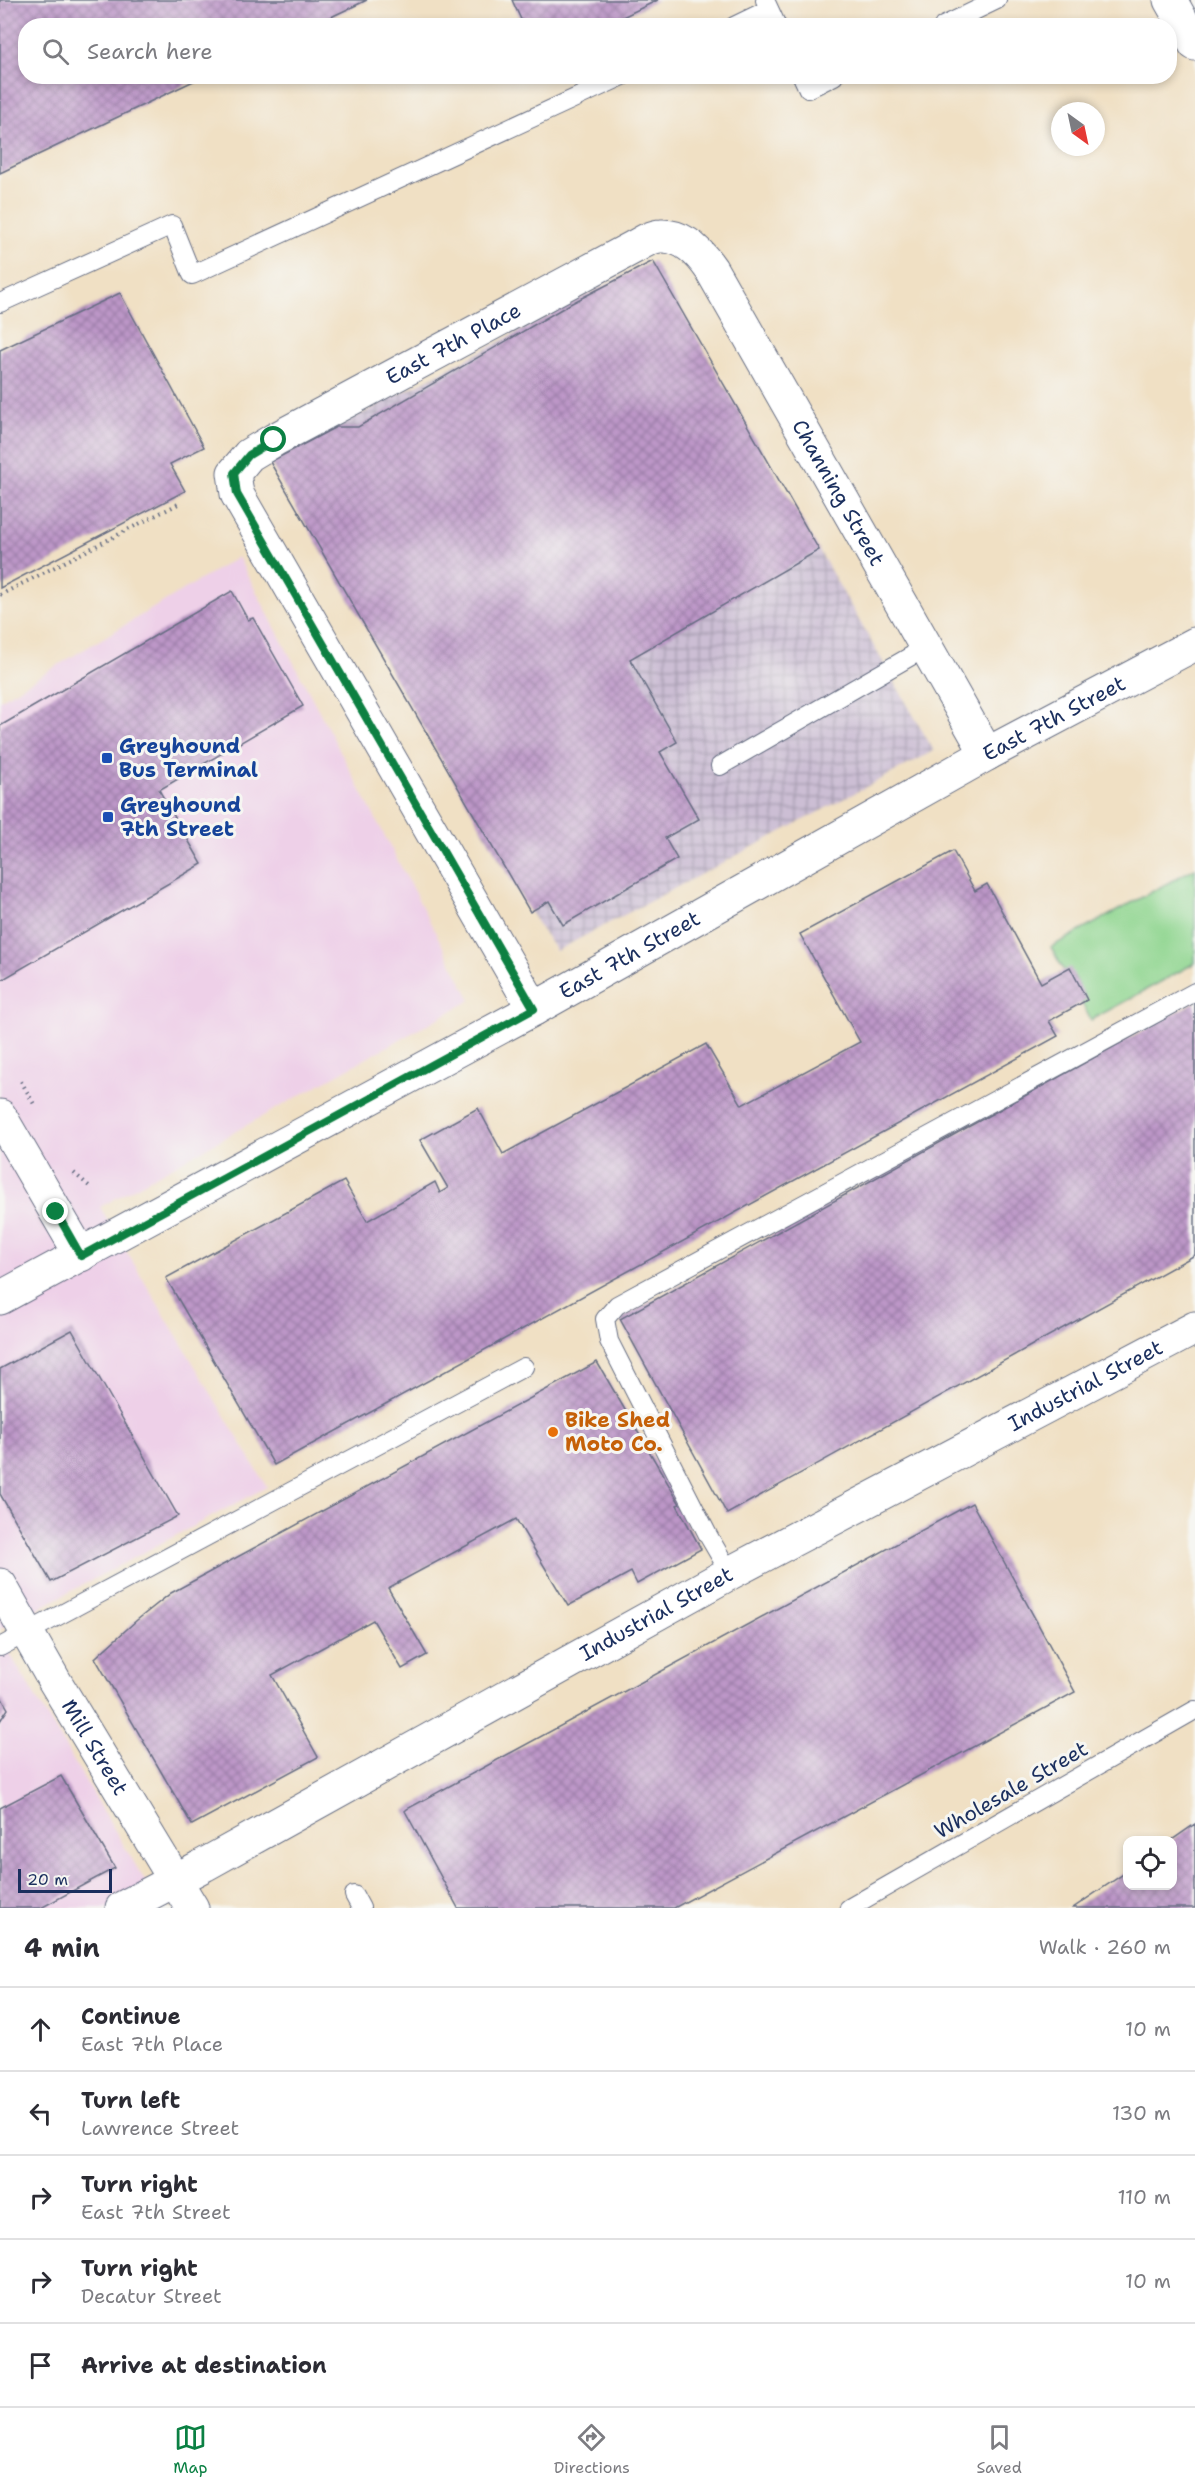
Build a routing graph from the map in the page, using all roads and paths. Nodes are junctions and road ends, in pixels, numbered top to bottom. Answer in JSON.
{"nodes":[{"id":1,"x":997,"y":0,"type":"edge"},
{"id":2,"x":1170,"y":0,"type":"edge"},
{"id":3,"x":770,"y":12,"type":"edge"},
{"id":4,"x":755,"y":18,"type":"edge"},
{"id":5,"x":960,"y":18,"type":"edge"},
{"id":6,"x":1195,"y":44,"type":"edge"},
{"id":7,"x":606,"y":84,"type":"edge"},
{"id":8,"x":806,"y":84,"type":"edge"},
{"id":9,"x":818,"y":84,"type":"edge"},
{"id":10,"x":681,"y":240,"type":"joint"},
{"id":11,"x":0,"y":303,"type":"edge"},
{"id":12,"x":180,"y":503,"type":"dead end"},
{"id":13,"x":0,"y":595,"type":"edge"},
{"id":14,"x":1195,"y":644,"type":"edge"},
{"id":15,"x":925,"y":648,"type":"junction"},
{"id":16,"x":987,"y":754,"type":"junction"},
{"id":17,"x":720,"y":766,"type":"dead end"},
{"id":18,"x":1195,"y":992,"type":"edge"},
{"id":19,"x":534,"y":1009,"type":"junction"},
{"id":20,"x":21,"y":1080,"type":"dead end"},
{"id":21,"x":37,"y":1110,"type":"dead end"},
{"id":22,"x":0,"y":1116,"type":"edge"},
{"id":23,"x":70,"y":1168,"type":"dead end"},
{"id":24,"x":89,"y":1186,"type":"dead end"},
{"id":25,"x":81,"y":1256,"type":"junction"},
{"id":26,"x":0,"y":1298,"type":"edge"},
{"id":27,"x":1195,"y":1328,"type":"edge"},
{"id":28,"x":524,"y":1367,"type":"dead end"},
{"id":29,"x":730,"y":1573,"type":"junction"},
{"id":30,"x":0,"y":1585,"type":"edge"},
{"id":31,"x":13,"y":1639,"type":"edge"},
{"id":32,"x":1195,"y":1710,"type":"edge"},
{"id":33,"x":175,"y":1880,"type":"junction"},
{"id":34,"x":122,"y":1908,"type":"edge"},
{"id":35,"x":192,"y":1908,"type":"edge"},
{"id":36,"x":849,"y":1908,"type":"edge"}],
"edges":[{"from":1,"to":5,"type":"lane"},
{"from":2,"to":6,"type":"street"},
{"from":3,"to":4,"type":"lane"},
{"from":7,"to":11,"type":"lane"},
{"from":8,"to":9,"type":"lane"},
{"from":10,"to":15,"type":"street","name":"Channing Street"},
{"from":10,"to":19,"type":"street","name":"East 7th Place"},
{"from":12,"to":13,"type":"path"},
{"from":14,"to":16,"type":"street","name":"East 7th Street"},
{"from":15,"to":16,"type":"street","name":"Channing Street"},
{"from":15,"to":17,"type":"lane"},
{"from":16,"to":19,"type":"street","name":"East 7th Street"},
{"from":18,"to":29,"type":"lane"},
{"from":19,"to":25,"type":"street","name":"East 7th Street"},
{"from":20,"to":21,"type":"path"},
{"from":22,"to":25,"type":"street"},
{"from":23,"to":24,"type":"path"},
{"from":25,"to":26,"type":"street","name":"East 7th Street"},
{"from":27,"to":29,"type":"street","name":"Industrial Street"},
{"from":28,"to":31,"type":"lane"},
{"from":29,"to":33,"type":"street","name":"Industrial Street"},
{"from":30,"to":31,"type":"street","name":"Mill Street"},
{"from":31,"to":33,"type":"street","name":"Mill Street"},
{"from":32,"to":36,"type":"lane","name":"Wholesale Street"},
{"from":33,"to":34,"type":"street","name":"Industrial Street"},
{"from":33,"to":35,"type":"street","name":"Mill Street"}]}
